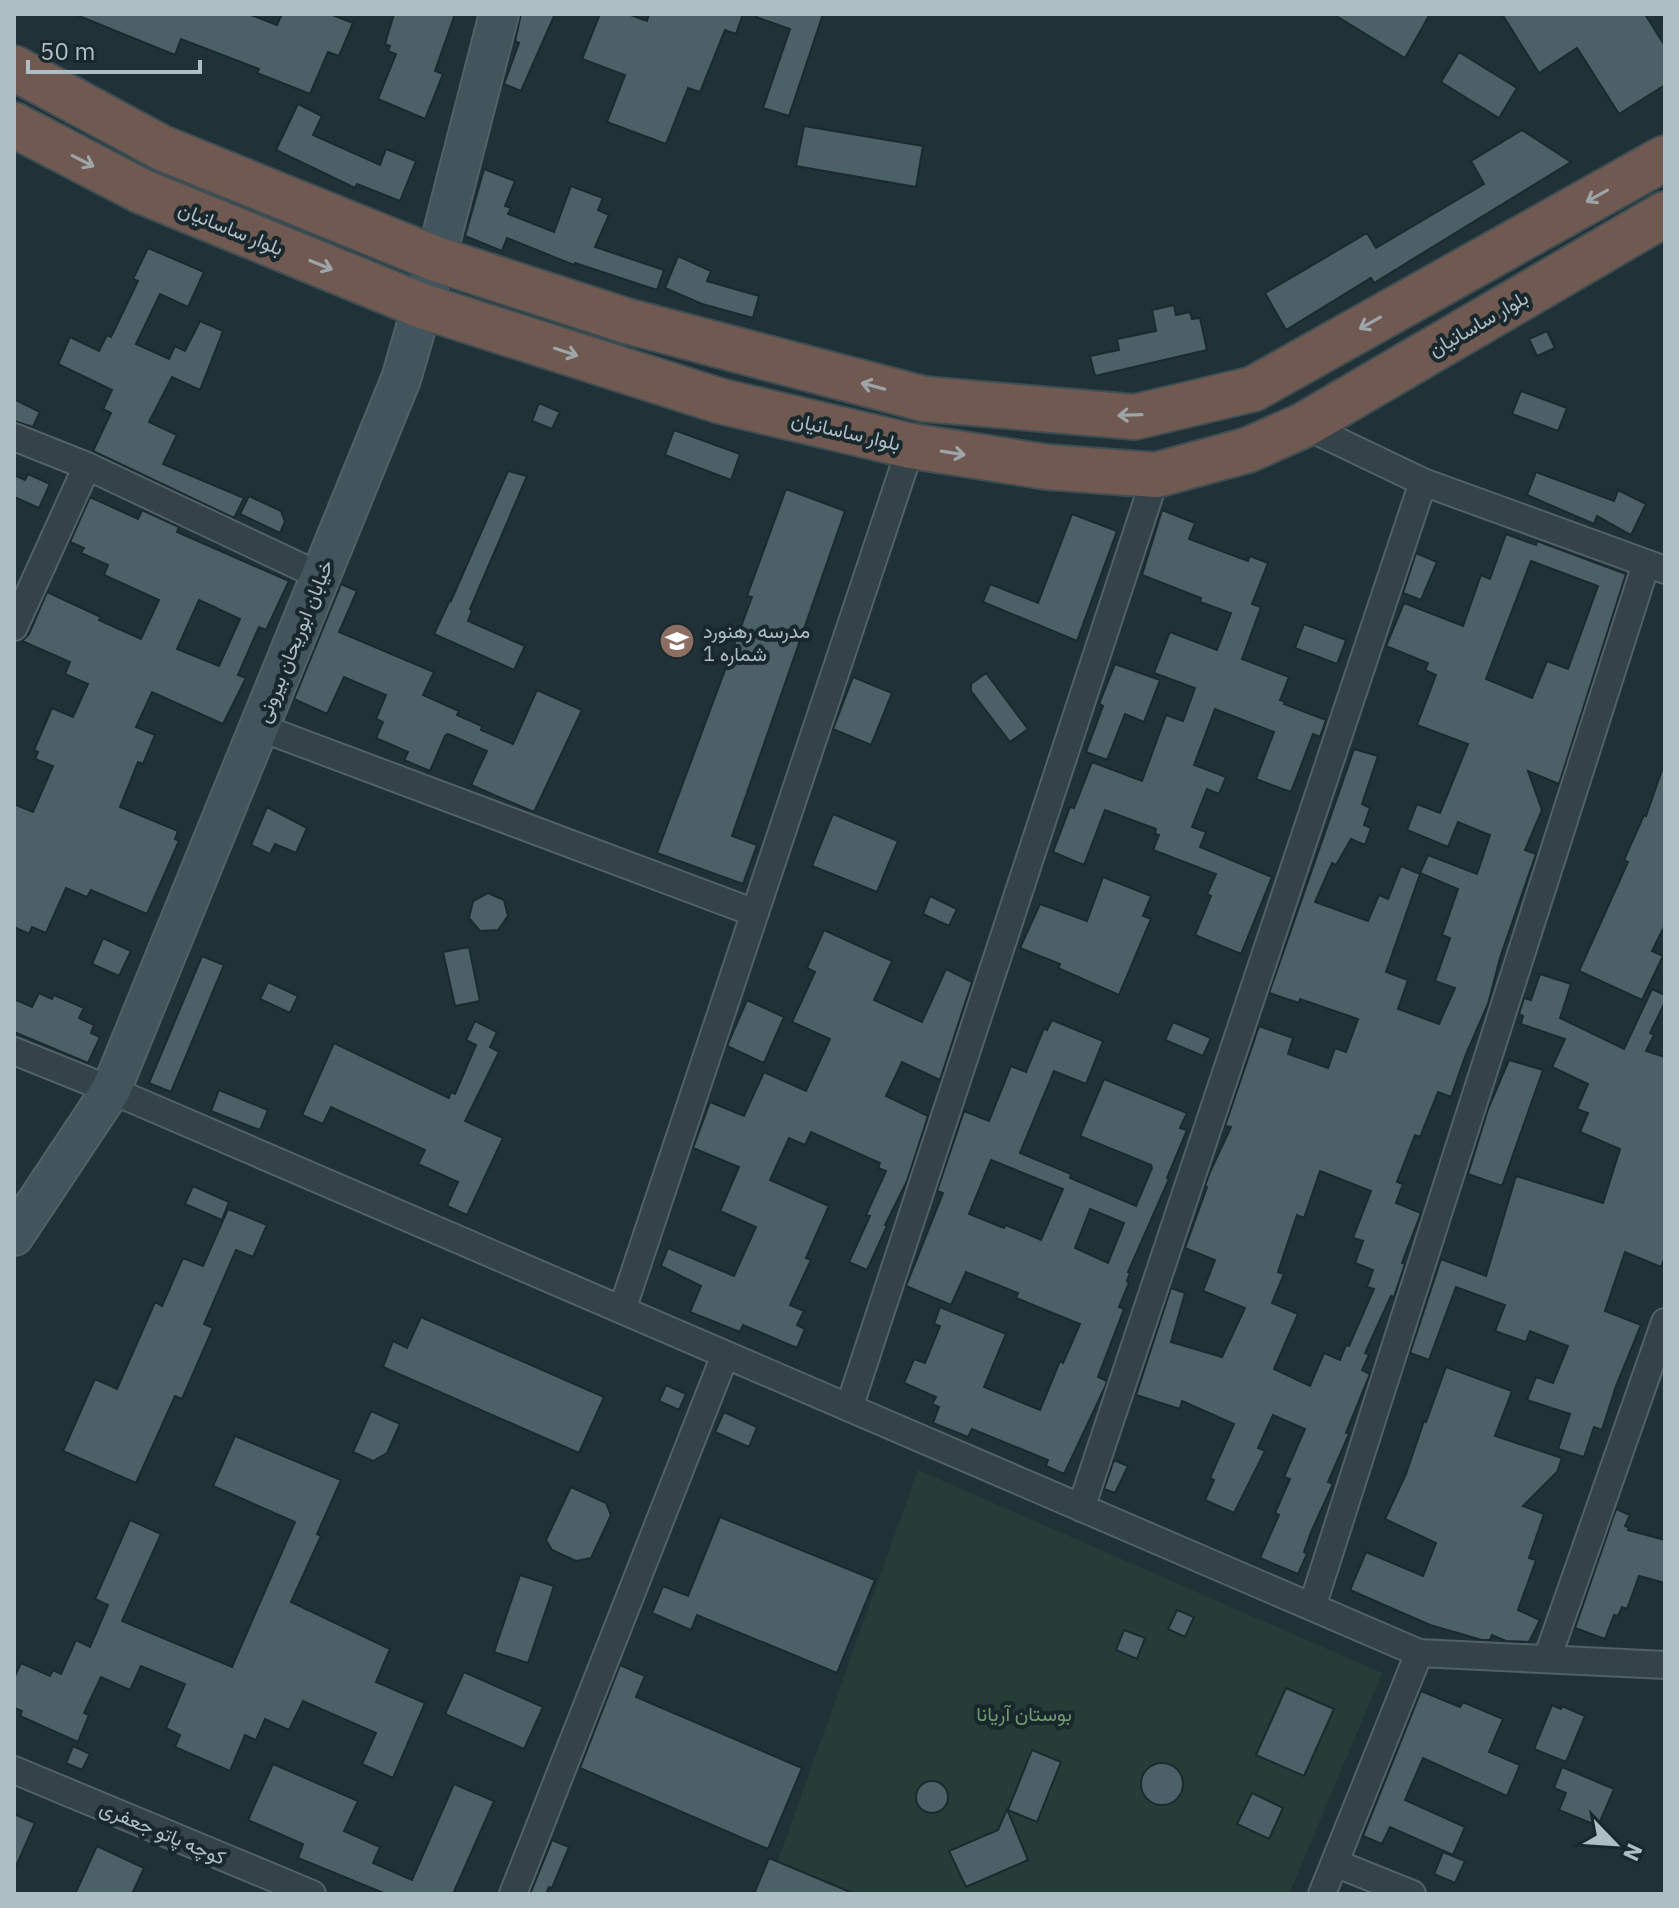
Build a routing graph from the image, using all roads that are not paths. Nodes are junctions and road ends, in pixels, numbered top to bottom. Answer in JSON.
{"nodes":[{"id":1,"x":499,"y":14,"type":"edge"},
{"id":2,"x":14,"y":68,"type":"edge"},
{"id":3,"x":14,"y":125,"type":"edge"},
{"id":4,"x":1665,"y":158,"type":"edge"},
{"id":5,"x":1665,"y":214,"type":"edge"},
{"id":6,"x":436,"y":259,"type":"junction"},
{"id":7,"x":422,"y":306,"type":"junction"},
{"id":8,"x":1304,"y":425,"type":"junction"},
{"id":9,"x":14,"y":437,"type":"edge"},
{"id":10,"x":911,"y":446,"type":"junction"},
{"id":11,"x":87,"y":466,"type":"junction"},
{"id":12,"x":1156,"y":475,"type":"junction"},
{"id":13,"x":1423,"y":482,"type":"junction"},
{"id":14,"x":1656,"y":567,"type":"edge"},
{"id":15,"x":320,"y":576,"type":"junction"},
{"id":16,"x":14,"y":627,"type":"edge"},
{"id":17,"x":259,"y":727,"type":"junction"},
{"id":18,"x":755,"y":913,"type":"junction"},
{"id":19,"x":14,"y":1051,"type":"edge"},
{"id":20,"x":111,"y":1090,"type":"junction"},
{"id":21,"x":14,"y":1236,"type":"edge"},
{"id":22,"x":622,"y":1310,"type":"junction"},
{"id":23,"x":1665,"y":1322,"type":"edge"},
{"id":24,"x":725,"y":1355,"type":"junction"},
{"id":25,"x":849,"y":1408,"type":"junction"},
{"id":26,"x":1081,"y":1508,"type":"junction"},
{"id":27,"x":1312,"y":1607,"type":"junction"},
{"id":28,"x":1419,"y":1653,"type":"junction"},
{"id":29,"x":1547,"y":1659,"type":"junction"},
{"id":30,"x":1665,"y":1665,"type":"edge"},
{"id":31,"x":15,"y":1774,"type":"edge"},
{"id":32,"x":1335,"y":1863,"type":"junction"},
{"id":33,"x":254,"y":1883,"type":"edge"},
{"id":34,"x":312,"y":1894,"type":"edge"},
{"id":35,"x":513,"y":1894,"type":"edge"},
{"id":36,"x":1322,"y":1894,"type":"edge"},
{"id":37,"x":1412,"y":1894,"type":"edge"}],
"edges":[{"from":1,"to":6,"type":"street","name":"خیابان ابوریحان بیرونی"},
{"from":2,"to":6,"type":"highway"},
{"from":3,"to":7,"type":"highway","name":"بلوار ساسانیان","one_way":true},
{"from":4,"to":6,"type":"highway","one_way":true},
{"from":5,"to":8,"type":"highway","name":"بلوار ساسانیان"},
{"from":6,"to":7,"type":"street","name":"خیابان ابوریحان بیرونی"},
{"from":7,"to":10,"type":"highway","name":"بلوار ساسانیان","one_way":true},
{"from":7,"to":15,"type":"street","name":"خیابان ابوریحان بیرونی"},
{"from":8,"to":12,"type":"highway","name":"بلوار ساسانیان"},
{"from":8,"to":13,"type":"street"},
{"from":9,"to":11,"type":"street"},
{"from":10,"to":12,"type":"highway","name":"بلوار ساسانیان","one_way":true},
{"from":10,"to":18,"type":"street"},
{"from":11,"to":15,"type":"street"},
{"from":11,"to":16,"type":"street"},
{"from":12,"to":25,"type":"street"},
{"from":13,"to":14,"type":"street"},
{"from":13,"to":26,"type":"street"},
{"from":14,"to":27,"type":"street"},
{"from":15,"to":17,"type":"street","name":"خیابان ابوریحان بیرونی"},
{"from":17,"to":18,"type":"street"},
{"from":17,"to":20,"type":"street","name":"خیابان ابوریحان بیرونی"},
{"from":18,"to":22,"type":"street"},
{"from":19,"to":20,"type":"street"},
{"from":20,"to":21,"type":"street","name":"خیابان ابوریحان بیرونی"},
{"from":20,"to":22,"type":"street"},
{"from":22,"to":24,"type":"street"},
{"from":23,"to":29,"type":"street"},
{"from":24,"to":25,"type":"street"},
{"from":24,"to":35,"type":"street"},
{"from":25,"to":26,"type":"street"},
{"from":26,"to":27,"type":"street"},
{"from":27,"to":28,"type":"street"},
{"from":28,"to":29,"type":"street"},
{"from":28,"to":32,"type":"street"},
{"from":29,"to":30,"type":"street"},
{"from":31,"to":33,"type":"street","name":"کوچه پاتو جعفری"},
{"from":32,"to":36,"type":"street"},
{"from":32,"to":37,"type":"street"},
{"from":33,"to":34,"type":"street","name":"کوچه پاتو جعفری"}]}
